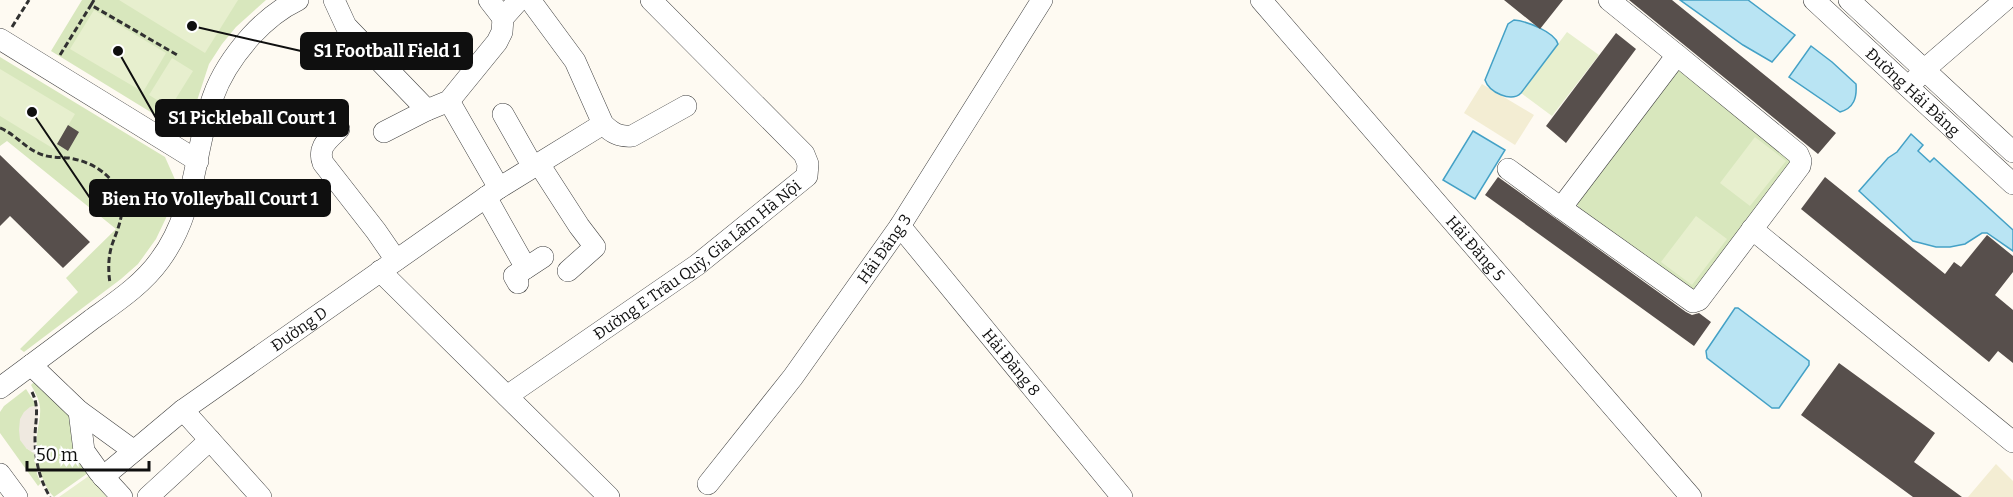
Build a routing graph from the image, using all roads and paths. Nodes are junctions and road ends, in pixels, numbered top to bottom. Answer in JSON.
{"nodes":[{"id":1,"x":29,"y":0,"type":"edge"},
{"id":2,"x":94,"y":0,"type":"edge"},
{"id":3,"x":298,"y":0,"type":"edge"},
{"id":4,"x":334,"y":0,"type":"edge"},
{"id":5,"x":489,"y":0,"type":"edge"},
{"id":6,"x":519,"y":0,"type":"edge"},
{"id":7,"x":530,"y":0,"type":"edge"},
{"id":8,"x":651,"y":0,"type":"edge"},
{"id":9,"x":1042,"y":0,"type":"edge"},
{"id":10,"x":1261,"y":0,"type":"edge"},
{"id":11,"x":1609,"y":0,"type":"edge"},
{"id":12,"x":1814,"y":0,"type":"edge"},
{"id":13,"x":1849,"y":0,"type":"edge"},
{"id":14,"x":2005,"y":0,"type":"edge"},
{"id":15,"x":91,"y":5,"type":"junction"},
{"id":16,"x":503,"y":18,"type":"junction"},
{"id":17,"x":5,"y":35,"type":"edge"},
{"id":18,"x":1677,"y":55,"type":"junction"},
{"id":19,"x":178,"y":56,"type":"dead end"},
{"id":20,"x":57,"y":60,"type":"dead end"},
{"id":21,"x":1925,"y":69,"type":"junction"},
{"id":22,"x":1909,"y":88,"type":"junction"},
{"id":23,"x":449,"y":101,"type":"junction"},
{"id":24,"x":686,"y":106,"type":"dead end"},
{"id":25,"x":427,"y":110,"type":"junction"},
{"id":26,"x":503,"y":114,"type":"dead end"},
{"id":27,"x":603,"y":124,"type":"junction"},
{"id":28,"x":0,"y":128,"type":"edge"},
{"id":29,"x":339,"y":129,"type":"dead end"},
{"id":30,"x":384,"y":132,"type":"dead end"},
{"id":31,"x":2013,"y":152,"type":"edge"},
{"id":32,"x":198,"y":161,"type":"junction"},
{"id":33,"x":536,"y":165,"type":"junction"},
{"id":34,"x":1508,"y":170,"type":"dead end"},
{"id":35,"x":2013,"y":184,"type":"edge"},
{"id":36,"x":492,"y":193,"type":"junction"},
{"id":37,"x":1561,"y":208,"type":"junction"},
{"id":38,"x":900,"y":226,"type":"junction"},
{"id":39,"x":1752,"y":229,"type":"junction"},
{"id":40,"x":388,"y":265,"type":"junction"},
{"id":41,"x":529,"y":269,"type":"dead end"},
{"id":42,"x":568,"y":271,"type":"dead end"},
{"id":43,"x":111,"y":291,"type":"dead end"},
{"id":44,"x":31,"y":365,"type":"junction"},
{"id":45,"x":0,"y":388,"type":"edge"},
{"id":46,"x":32,"y":391,"type":"dead end"},
{"id":47,"x":507,"y":396,"type":"junction"},
{"id":48,"x":183,"y":410,"type":"junction"},
{"id":49,"x":80,"y":411,"type":"junction"},
{"id":50,"x":210,"y":440,"type":"junction"},
{"id":51,"x":2013,"y":442,"type":"edge"},
{"id":52,"x":134,"y":451,"type":"junction"},
{"id":53,"x":0,"y":474,"type":"edge"},
{"id":54,"x":103,"y":477,"type":"junction"},
{"id":55,"x":708,"y":484,"type":"dead end"},
{"id":56,"x":602,"y":495,"type":"edge"},
{"id":57,"x":17,"y":497,"type":"edge"},
{"id":58,"x":50,"y":497,"type":"edge"},
{"id":59,"x":122,"y":497,"type":"edge"},
{"id":60,"x":148,"y":497,"type":"edge"},
{"id":61,"x":261,"y":497,"type":"edge"},
{"id":62,"x":1122,"y":497,"type":"edge"},
{"id":63,"x":1691,"y":497,"type":"edge"}],
"edges":[{"from":1,"to":17,"type":"path"},
{"from":2,"to":15,"type":"path"},
{"from":3,"to":32,"type":"street"},
{"from":4,"to":25,"type":"street"},
{"from":5,"to":16,"type":"street"},
{"from":6,"to":16,"type":"street"},
{"from":7,"to":27,"type":"street"},
{"from":8,"to":47,"type":"street","name":"Đường E Trâu Quỳ, Gia Lâm Hà Nội"},
{"from":9,"to":38,"type":"street","name":"Hải Đăng 3"},
{"from":10,"to":63,"type":"street","name":"Hải Đăng 5"},
{"from":11,"to":18,"type":"street"},
{"from":12,"to":22,"type":"street","name":"Đường Hải Đăng"},
{"from":13,"to":21,"type":"street","name":"Đường Hải Đăng"},
{"from":14,"to":21,"type":"street"},
{"from":15,"to":19,"type":"path"},
{"from":15,"to":20,"type":"path"},
{"from":16,"to":23,"type":"street"},
{"from":17,"to":32,"type":"street"},
{"from":18,"to":37,"type":"street"},
{"from":18,"to":39,"type":"street"},
{"from":21,"to":22,"type":"street"},
{"from":21,"to":31,"type":"street","name":"Đường Hải Đăng"},
{"from":22,"to":35,"type":"street","name":"Đường Hải Đăng"},
{"from":23,"to":25,"type":"street"},
{"from":23,"to":36,"type":"street"},
{"from":24,"to":27,"type":"street"},
{"from":25,"to":30,"type":"street"},
{"from":26,"to":33,"type":"street"},
{"from":27,"to":33,"type":"street","name":"Đường D"},
{"from":28,"to":43,"type":"path"},
{"from":29,"to":40,"type":"street"},
{"from":32,"to":44,"type":"street"},
{"from":33,"to":36,"type":"street","name":"Đường D"},
{"from":33,"to":42,"type":"street"},
{"from":34,"to":37,"type":"street"},
{"from":36,"to":40,"type":"street","name":"Đường D"},
{"from":36,"to":41,"type":"street"},
{"from":37,"to":39,"type":"street"},
{"from":38,"to":55,"type":"street","name":"Hải Đăng 3"},
{"from":38,"to":62,"type":"street","name":"Hải Đăng 8"},
{"from":39,"to":51,"type":"street"},
{"from":40,"to":47,"type":"street"},
{"from":40,"to":48,"type":"street","name":"Đường D"},
{"from":44,"to":45,"type":"street"},
{"from":44,"to":49,"type":"street"},
{"from":46,"to":58,"type":"path"},
{"from":47,"to":56,"type":"street"},
{"from":48,"to":50,"type":"street"},
{"from":48,"to":52,"type":"street","name":"Đường D"},
{"from":49,"to":52,"type":"street"},
{"from":49,"to":54,"type":"street"},
{"from":50,"to":60,"type":"street"},
{"from":50,"to":61,"type":"street"},
{"from":52,"to":54,"type":"street","name":"Đường D"},
{"from":53,"to":57,"type":"street"},
{"from":54,"to":59,"type":"street"}]}
